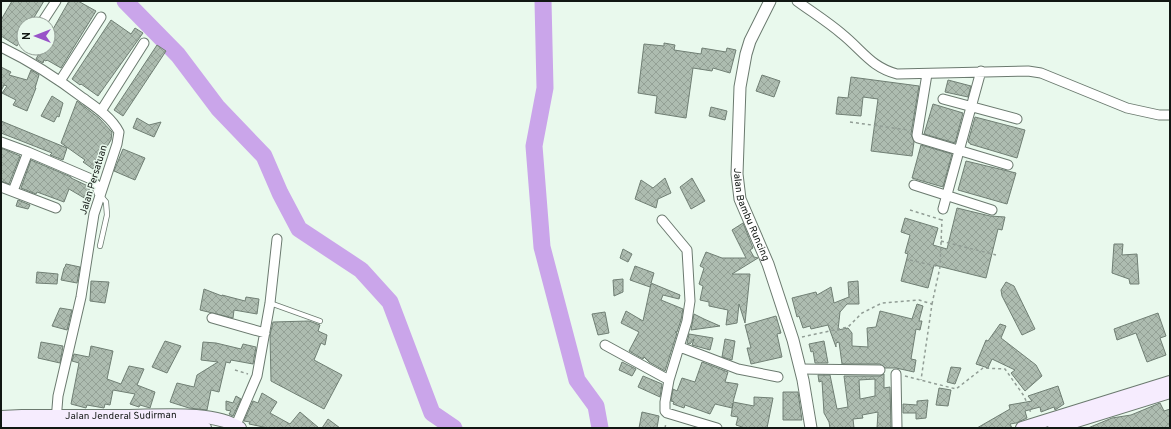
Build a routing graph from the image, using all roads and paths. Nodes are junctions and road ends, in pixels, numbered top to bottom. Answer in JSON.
{"nodes":[{"id":1,"x":56,"y":1,"type":"edge"},
{"id":2,"x":770,"y":1,"type":"edge"},
{"id":3,"x":797,"y":1,"type":"edge"},
{"id":4,"x":46,"y":16,"type":"edge"},
{"id":5,"x":101,"y":17,"type":"dead end"},
{"id":6,"x":144,"y":43,"type":"dead end"},
{"id":7,"x":1,"y":47,"type":"edge"},
{"id":8,"x":16,"y":54,"type":"edge"},
{"id":9,"x":21,"y":56,"type":"edge"},
{"id":10,"x":982,"y":71,"type":"junction"},
{"id":11,"x":928,"y":74,"type":"junction"},
{"id":12,"x":60,"y":80,"type":"junction"},
{"id":13,"x":943,"y":99,"type":"dead end"},
{"id":14,"x":972,"y":107,"type":"junction"},
{"id":15,"x":101,"y":111,"type":"junction"},
{"id":16,"x":1170,"y":115,"type":"edge"},
{"id":17,"x":1017,"y":119,"type":"dead end"},
{"id":18,"x":850,"y":122,"type":"dead end"},
{"id":19,"x":918,"y":131,"type":"junction"},
{"id":20,"x":1,"y":142,"type":"edge"},
{"id":21,"x":960,"y":151,"type":"junction"},
{"id":22,"x":28,"y":152,"type":"junction"},
{"id":23,"x":1008,"y":165,"type":"dead end"},
{"id":24,"x":914,"y":185,"type":"dead end"},
{"id":25,"x":1,"y":186,"type":"edge"},
{"id":26,"x":14,"y":191,"type":"junction"},
{"id":27,"x":100,"y":193,"type":"junction"},
{"id":28,"x":947,"y":195,"type":"junction"},
{"id":29,"x":56,"y":208,"type":"dead end"},
{"id":30,"x":943,"y":209,"type":"joint"},
{"id":31,"x":910,"y":210,"type":"dead end"},
{"id":32,"x":992,"y":210,"type":"dead end"},
{"id":33,"x":662,"y":220,"type":"dead end"},
{"id":34,"x":942,"y":220,"type":"junction"},
{"id":35,"x":277,"y":239,"type":"dead end"},
{"id":36,"x":941,"y":241,"type":"junction"},
{"id":37,"x":100,"y":246,"type":"dead end"},
{"id":38,"x":996,"y":255,"type":"dead end"},
{"id":39,"x":910,"y":260,"type":"dead end"},
{"id":40,"x":940,"y":267,"type":"junction"},
{"id":41,"x":270,"y":303,"type":"junction"},
{"id":42,"x":932,"y":304,"type":"junction"},
{"id":43,"x":212,"y":318,"type":"dead end"},
{"id":44,"x":320,"y":321,"type":"dead end"},
{"id":45,"x":265,"y":333,"type":"junction"},
{"id":46,"x":793,"y":340,"type":"junction"},
{"id":47,"x":605,"y":345,"type":"dead end"},
{"id":48,"x":680,"y":347,"type":"junction"},
{"id":49,"x":800,"y":369,"type":"junction"},
{"id":50,"x":235,"y":370,"type":"dead end"},
{"id":51,"x":880,"y":370,"type":"dead end"},
{"id":52,"x":896,"y":374,"type":"joint"},
{"id":53,"x":257,"y":376,"type":"junction"},
{"id":54,"x":778,"y":377,"type":"dead end"},
{"id":55,"x":669,"y":380,"type":"junction"},
{"id":56,"x":921,"y":380,"type":"junction"},
{"id":57,"x":1170,"y":382,"type":"edge"},
{"id":58,"x":1170,"y":392,"type":"edge"},
{"id":59,"x":1,"y":417,"type":"edge"},
{"id":60,"x":56,"y":421,"type":"junction"},
{"id":61,"x":132,"y":423,"type":"edge"},
{"id":62,"x":1035,"y":424,"type":"junction"},
{"id":63,"x":1,"y":426,"type":"edge"},
{"id":64,"x":37,"y":427,"type":"edge"},
{"id":65,"x":238,"y":427,"type":"edge"},
{"id":66,"x":205,"y":428,"type":"edge"},
{"id":67,"x":717,"y":428,"type":"edge"},
{"id":68,"x":811,"y":428,"type":"edge"},
{"id":69,"x":897,"y":428,"type":"edge"},
{"id":70,"x":1022,"y":428,"type":"edge"},
{"id":71,"x":1055,"y":428,"type":"edge"}],
"edges":[{"from":1,"to":4,"type":"street"},
{"from":2,"to":46,"type":"street","name":"Jalan Bambu Runcing"},
{"from":3,"to":11,"type":"street"},
{"from":5,"to":12,"type":"street"},
{"from":6,"to":15,"type":"street"},
{"from":7,"to":8,"type":"street","name":"Jalan Persatuan"},
{"from":9,"to":12,"type":"street","name":"Jalan Persatuan"},
{"from":10,"to":11,"type":"street"},
{"from":10,"to":14,"type":"street"},
{"from":10,"to":16,"type":"street"},
{"from":11,"to":19,"type":"street"},
{"from":12,"to":15,"type":"street","name":"Jalan Persatuan"},
{"from":13,"to":14,"type":"street"},
{"from":14,"to":17,"type":"street"},
{"from":14,"to":21,"type":"street"},
{"from":15,"to":27,"type":"street","name":"Jalan Persatuan"},
{"from":18,"to":19,"type":"path"},
{"from":19,"to":21,"type":"street"},
{"from":20,"to":22,"type":"street"},
{"from":21,"to":23,"type":"street"},
{"from":21,"to":28,"type":"street"},
{"from":22,"to":26,"type":"street"},
{"from":22,"to":27,"type":"street"},
{"from":24,"to":28,"type":"street"},
{"from":25,"to":26,"type":"street"},
{"from":26,"to":29,"type":"street"},
{"from":27,"to":37,"type":"lane"},
{"from":27,"to":60,"type":"street","name":"Jalan Persatuan"},
{"from":28,"to":30,"type":"street"},
{"from":28,"to":32,"type":"street"},
{"from":30,"to":34,"type":"path"},
{"from":31,"to":34,"type":"path"},
{"from":33,"to":48,"type":"street"},
{"from":34,"to":36,"type":"path"},
{"from":35,"to":41,"type":"street"},
{"from":36,"to":38,"type":"path"},
{"from":36,"to":40,"type":"path"},
{"from":39,"to":40,"type":"path"},
{"from":40,"to":42,"type":"path"},
{"from":41,"to":44,"type":"lane"},
{"from":41,"to":45,"type":"street"},
{"from":42,"to":46,"type":"path"},
{"from":42,"to":56,"type":"path"},
{"from":43,"to":45,"type":"street"},
{"from":45,"to":53,"type":"street"},
{"from":46,"to":49,"type":"street","name":"Jalan Bambu Runcing"},
{"from":47,"to":55,"type":"street"},
{"from":48,"to":54,"type":"street"},
{"from":48,"to":55,"type":"street"},
{"from":49,"to":51,"type":"street"},
{"from":49,"to":68,"type":"street","name":"Jalan Bambu Runcing"},
{"from":50,"to":53,"type":"path"},
{"from":52,"to":56,"type":"path"},
{"from":52,"to":69,"type":"street"},
{"from":53,"to":65,"type":"street"},
{"from":55,"to":67,"type":"street"},
{"from":56,"to":62,"type":"path"},
{"from":57,"to":62,"type":"main road"},
{"from":58,"to":71,"type":"main road"},
{"from":59,"to":60,"type":"main road","name":"Jalan Jenderal Sudirman"},
{"from":60,"to":61,"type":"main road","name":"Jalan Jenderal Sudirman"},
{"from":60,"to":64,"type":"main road","name":"Jalan Jenderal Sudirman"},
{"from":61,"to":65,"type":"main road","name":"Jalan Jenderal Sudirman"},
{"from":61,"to":66,"type":"main road","name":"Jalan Jenderal Sudirman"},
{"from":62,"to":70,"type":"main road"},
{"from":63,"to":64,"type":"main road","name":"Jalan Jenderal Sudirman"}]}
